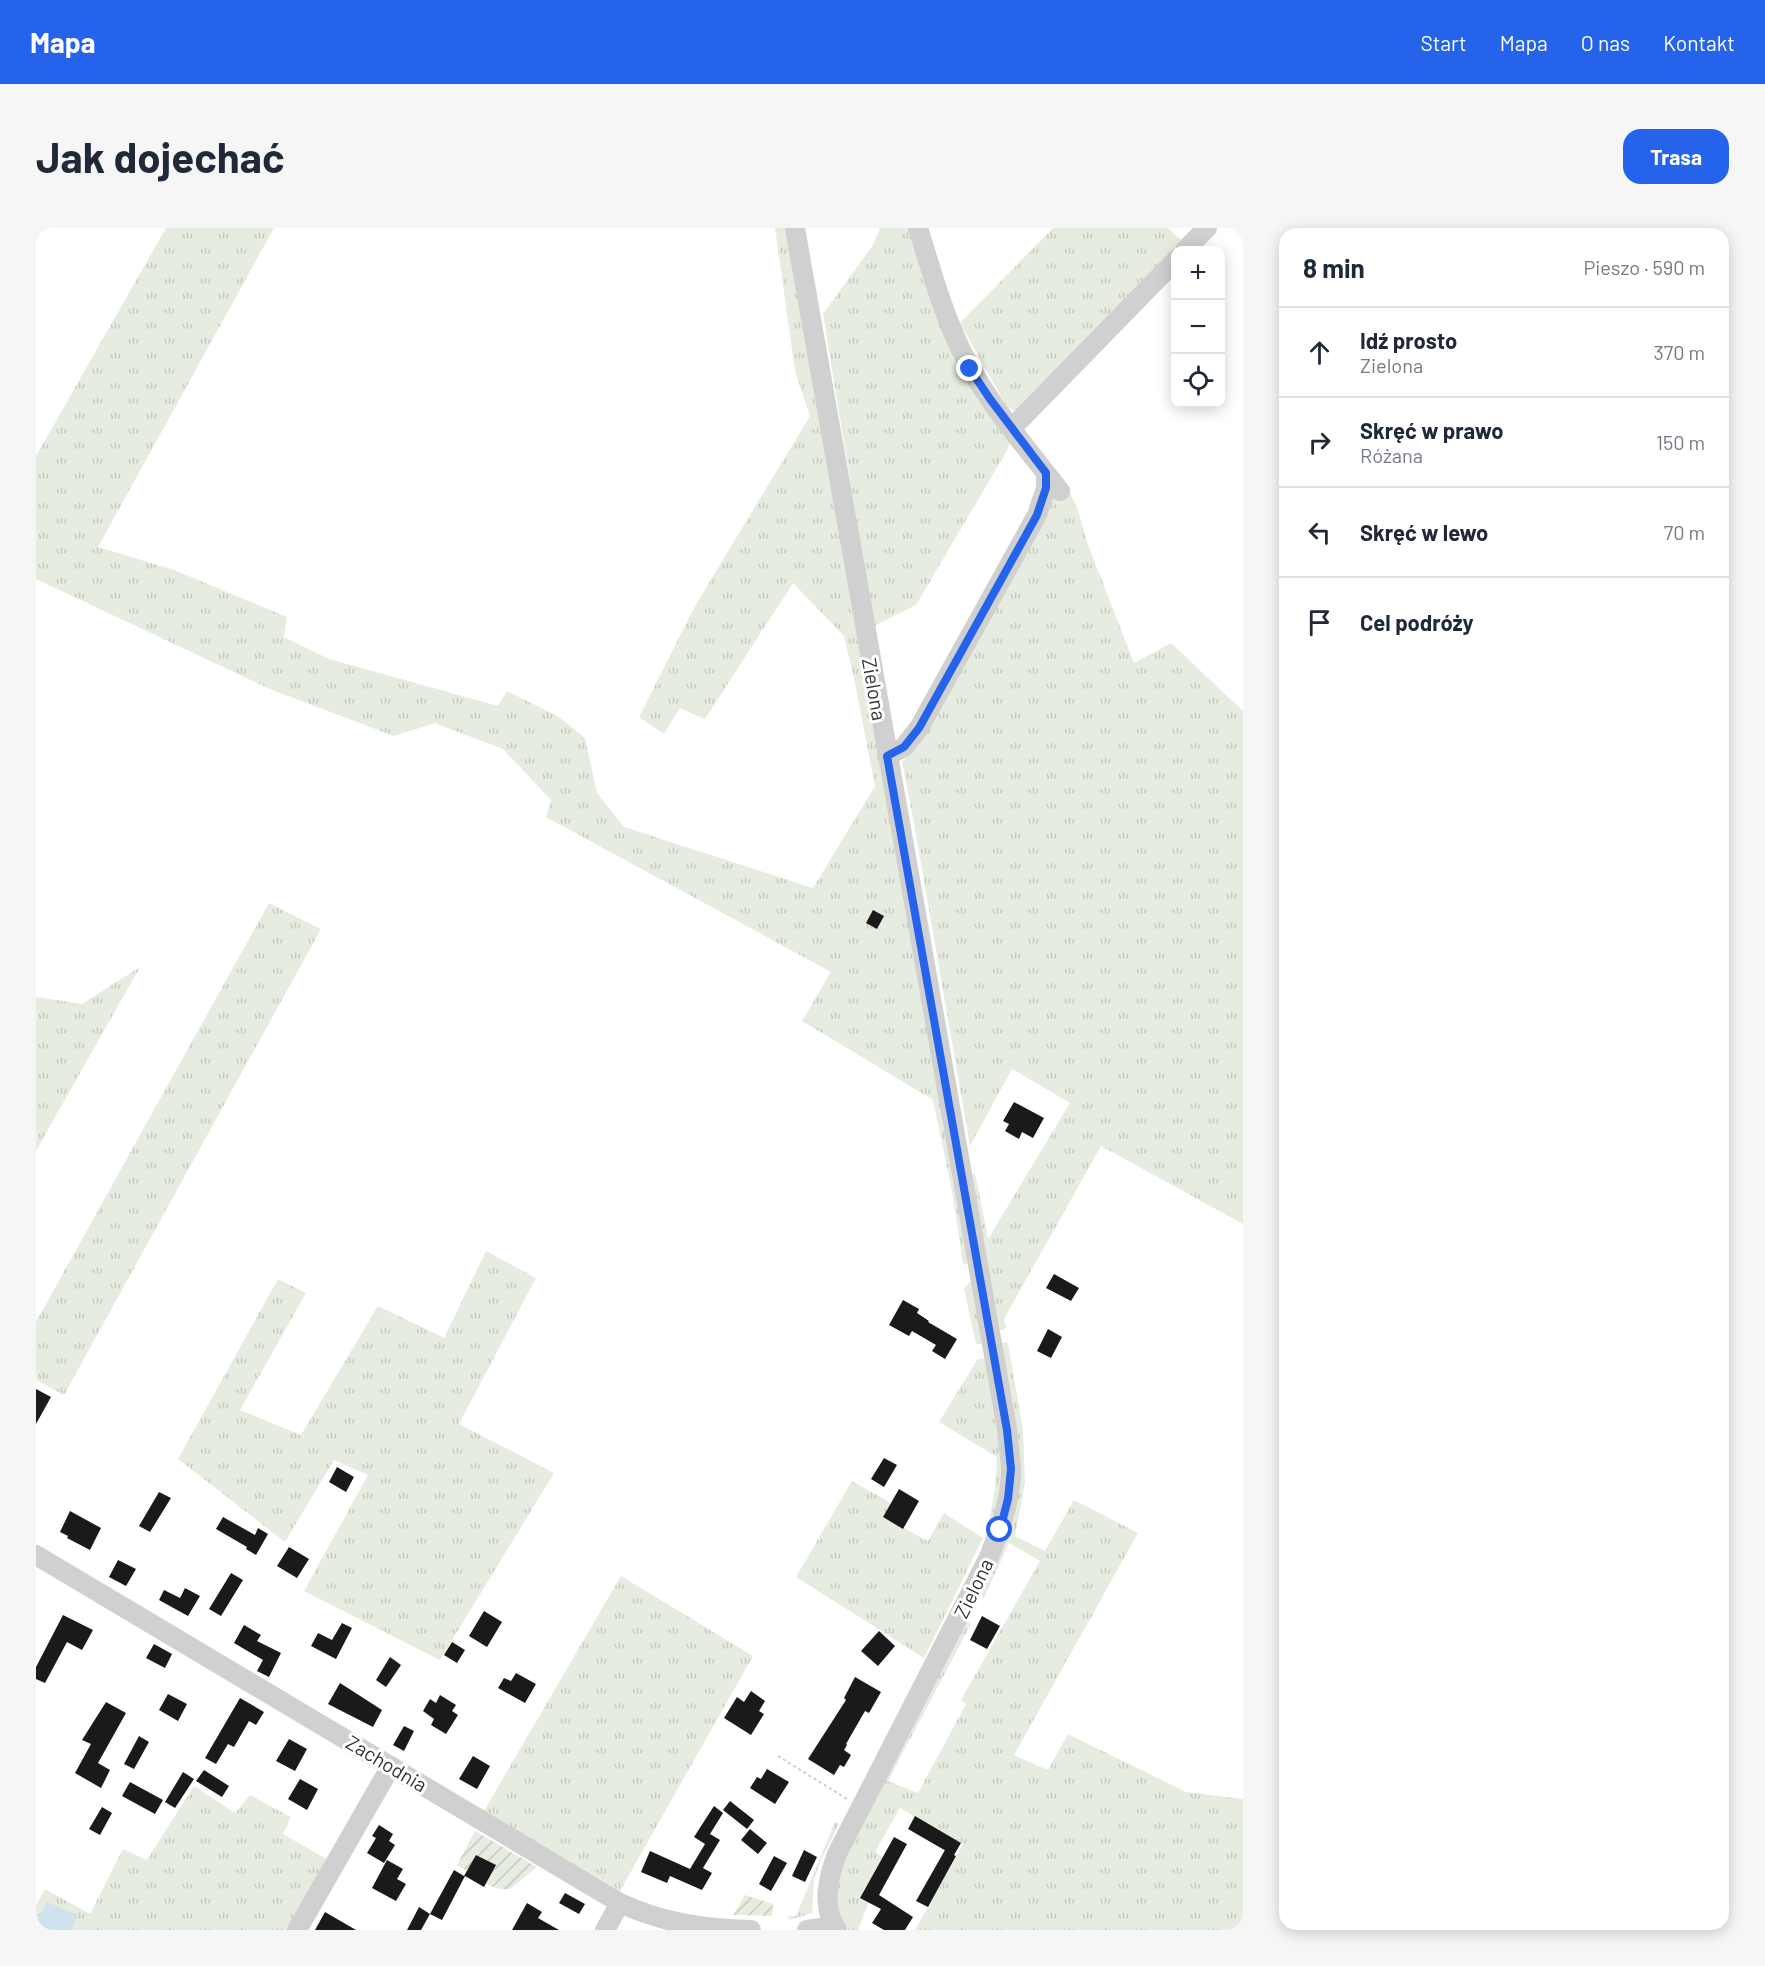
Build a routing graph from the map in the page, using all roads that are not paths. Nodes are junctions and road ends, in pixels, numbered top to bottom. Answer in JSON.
{"nodes":[{"id":1,"x":795,"y":228,"type":"edge"},
{"id":2,"x":918,"y":228,"type":"edge"},
{"id":3,"x":1207,"y":228,"type":"edge"},
{"id":4,"x":1189,"y":246,"type":"edge"},
{"id":5,"x":1171,"y":265,"type":"edge"},
{"id":6,"x":1012,"y":428,"type":"junction"},
{"id":7,"x":1046,"y":473,"type":"junction"},
{"id":8,"x":1060,"y":491,"type":"dead end"},
{"id":9,"x":887,"y":756,"type":"junction"},
{"id":10,"x":36,"y":1555,"type":"edge"},
{"id":11,"x":391,"y":1766,"type":"junction"},
{"id":12,"x":620,"y":1903,"type":"junction"},
{"id":13,"x":835,"y":1928,"type":"edge"},
{"id":14,"x":297,"y":1930,"type":"edge"},
{"id":15,"x":604,"y":1930,"type":"edge"},
{"id":16,"x":752,"y":1930,"type":"edge"},
{"id":17,"x":807,"y":1930,"type":"edge"}],
"edges":[{"from":1,"to":9,"type":"street","name":"Zielona"},
{"from":2,"to":6,"type":"street"},
{"from":3,"to":4,"type":"street"},
{"from":5,"to":6,"type":"street"},
{"from":6,"to":7,"type":"street"},
{"from":7,"to":8,"type":"street"},
{"from":7,"to":9,"type":"street"},
{"from":9,"to":13,"type":"street","name":"Zielona"},
{"from":10,"to":11,"type":"street","name":"Zachodnia"},
{"from":11,"to":12,"type":"street","name":"Zachodnia"},
{"from":11,"to":14,"type":"street"},
{"from":12,"to":15,"type":"street"},
{"from":12,"to":16,"type":"street","name":"Zachodnia"},
{"from":13,"to":17,"type":"street"}]}
